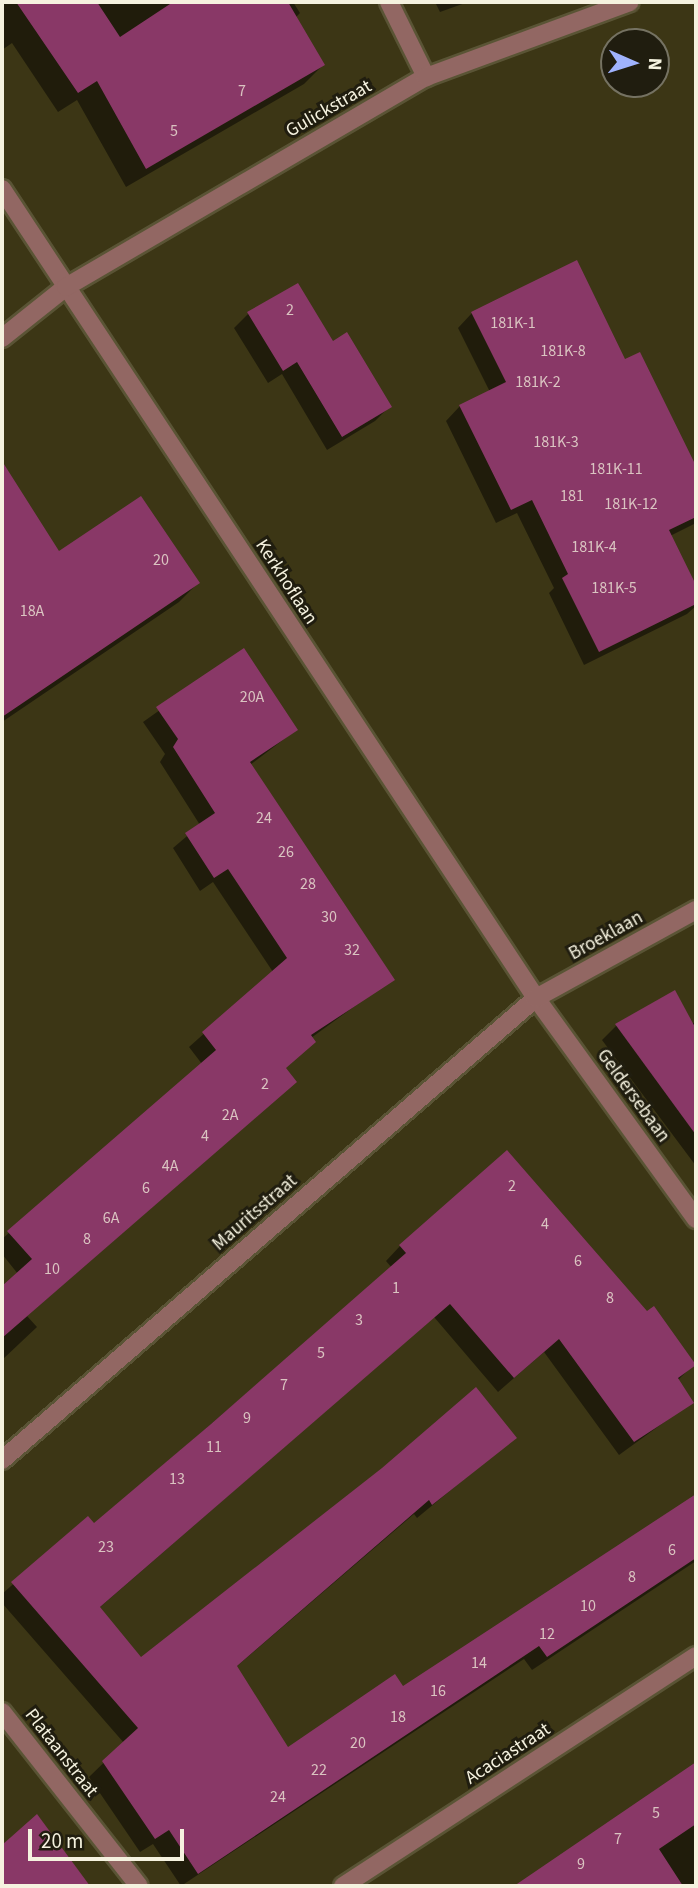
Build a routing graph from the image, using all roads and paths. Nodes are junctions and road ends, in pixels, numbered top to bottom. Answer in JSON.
{"nodes":[{"id":1,"x":389,"y":2,"type":"edge"},
{"id":2,"x":630,"y":2,"type":"edge"},
{"id":3,"x":426,"y":77,"type":"junction"},
{"id":4,"x":2,"y":189,"type":"edge"},
{"id":5,"x":66,"y":287,"type":"junction"},
{"id":6,"x":2,"y":338,"type":"edge"},
{"id":7,"x":696,"y":910,"type":"edge"},
{"id":8,"x":536,"y":998,"type":"junction"},
{"id":9,"x":696,"y":1219,"type":"edge"},
{"id":10,"x":2,"y":1460,"type":"edge"},
{"id":11,"x":696,"y":1656,"type":"edge"},
{"id":12,"x":2,"y":1712,"type":"edge"},
{"id":13,"x":139,"y":1886,"type":"edge"},
{"id":14,"x":343,"y":1886,"type":"edge"}],
"edges":[{"from":1,"to":3,"type":"street"},
{"from":2,"to":3,"type":"street","name":"Gulickstraat"},
{"from":3,"to":5,"type":"street","name":"Gulickstraat"},
{"from":4,"to":5,"type":"street","name":"Kerkhoflaan"},
{"from":5,"to":6,"type":"street","name":"Gulickstraat"},
{"from":5,"to":8,"type":"street","name":"Kerkhoflaan"},
{"from":7,"to":8,"type":"street","name":"Broeklaan"},
{"from":8,"to":9,"type":"street","name":"Geldersebaan"},
{"from":8,"to":10,"type":"street","name":"Mauritsstraat"},
{"from":11,"to":14,"type":"street","name":"Acaciastraat"},
{"from":12,"to":13,"type":"street","name":"Plataanstraat"}]}
